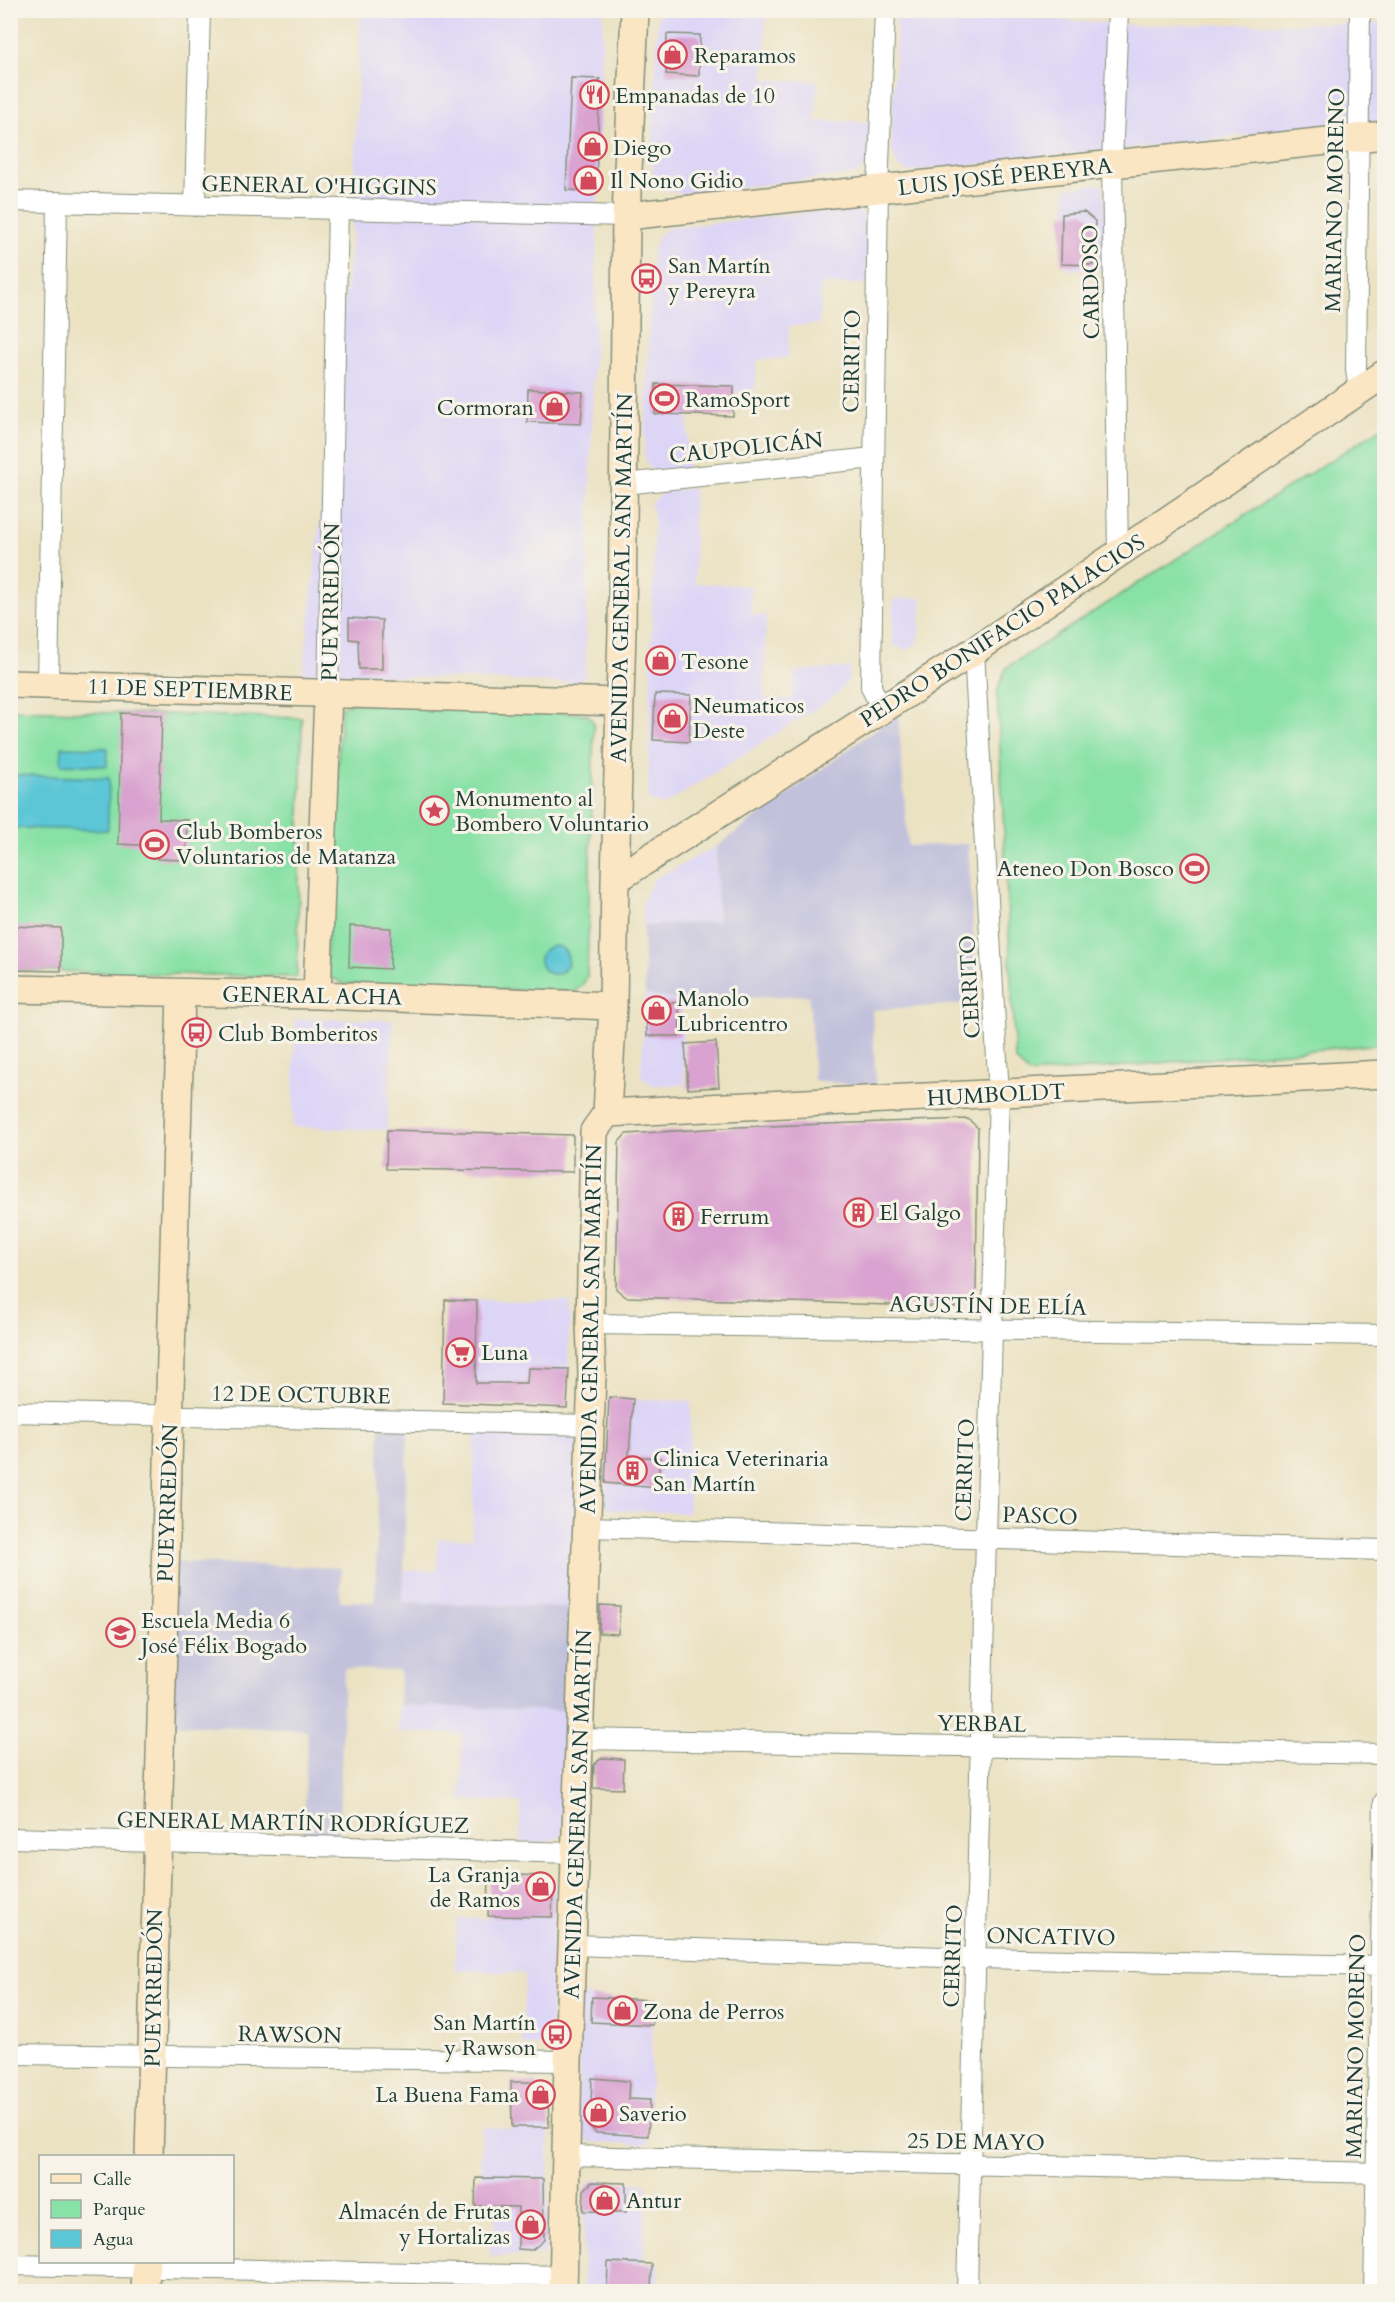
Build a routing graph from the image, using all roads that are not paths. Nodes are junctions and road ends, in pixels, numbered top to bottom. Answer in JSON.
{"nodes":[{"id":1,"x":200,"y":10,"type":"edge"},
{"id":2,"x":634,"y":10,"type":"edge"},
{"id":3,"x":885,"y":10,"type":"edge"},
{"id":4,"x":1118,"y":10,"type":"edge"},
{"id":5,"x":1360,"y":10,"type":"edge"},
{"id":6,"x":1372,"y":136,"type":"edge"},
{"id":7,"x":1112,"y":164,"type":"junction"},
{"id":8,"x":878,"y":189,"type":"junction"},
{"id":9,"x":10,"y":201,"type":"edge"},
{"id":10,"x":57,"y":202,"type":"junction"},
{"id":11,"x":195,"y":206,"type":"junction"},
{"id":12,"x":338,"y":209,"type":"junction"},
{"id":13,"x":626,"y":216,"type":"junction"},
{"id":14,"x":1384,"y":374,"type":"edge"},
{"id":15,"x":1359,"y":390,"type":"junction"},
{"id":16,"x":873,"y":458,"type":"junction"},
{"id":17,"x":624,"y":484,"type":"junction"},
{"id":18,"x":1118,"y":554,"type":"junction"},
{"id":19,"x":974,"y":651,"type":"junction"},
{"id":20,"x":10,"y":684,"type":"edge"},
{"id":21,"x":48,"y":684,"type":"junction"},
{"id":22,"x":328,"y":693,"type":"junction"},
{"id":23,"x":620,"y":702,"type":"junction"},
{"id":24,"x":882,"y":710,"type":"junction"},
{"id":25,"x":615,"y":880,"type":"junction"},
{"id":26,"x":10,"y":989,"type":"edge"},
{"id":27,"x":181,"y":993,"type":"junction"},
{"id":28,"x":317,"y":995,"type":"junction"},
{"id":29,"x":613,"y":1006,"type":"junction"},
{"id":30,"x":1384,"y":1074,"type":"edge"},
{"id":31,"x":999,"y":1095,"type":"junction"},
{"id":32,"x":607,"y":1113,"type":"junction"},
{"id":33,"x":590,"y":1324,"type":"junction"},
{"id":34,"x":992,"y":1329,"type":"junction"},
{"id":35,"x":1384,"y":1335,"type":"edge"},
{"id":36,"x":10,"y":1412,"type":"edge"},
{"id":37,"x":170,"y":1415,"type":"junction"},
{"id":38,"x":590,"y":1425,"type":"junction"},
{"id":39,"x":587,"y":1527,"type":"junction"},
{"id":40,"x":986,"y":1537,"type":"junction"},
{"id":41,"x":1384,"y":1550,"type":"edge"},
{"id":42,"x":579,"y":1739,"type":"junction"},
{"id":43,"x":981,"y":1747,"type":"junction"},
{"id":44,"x":1384,"y":1754,"type":"edge"},
{"id":45,"x":1384,"y":1802,"type":"edge"},
{"id":46,"x":10,"y":1838,"type":"edge"},
{"id":47,"x":156,"y":1843,"type":"junction"},
{"id":48,"x":575,"y":1853,"type":"junction"},
{"id":49,"x":572,"y":1945,"type":"junction"},
{"id":50,"x":976,"y":1958,"type":"junction"},
{"id":51,"x":1383,"y":1966,"type":"edge"},
{"id":52,"x":10,"y":2054,"type":"edge"},
{"id":53,"x":152,"y":2057,"type":"junction"},
{"id":54,"x":568,"y":2061,"type":"junction"},
{"id":55,"x":148,"y":2155,"type":"edge"},
{"id":56,"x":566,"y":2156,"type":"junction"},
{"id":57,"x":970,"y":2165,"type":"junction"},
{"id":58,"x":1380,"y":2173,"type":"edge"},
{"id":59,"x":10,"y":2265,"type":"edge"},
{"id":60,"x":146,"y":2274,"type":"edge"},
{"id":61,"x":563,"y":2284,"type":"edge"},
{"id":62,"x":967,"y":2292,"type":"edge"},
{"id":63,"x":1374,"y":2292,"type":"edge"}],
"edges":[{"from":1,"to":11,"type":"street"},
{"from":2,"to":13,"type":"street","name":"AVENIDA GENERAL SAN MARTÍN"},
{"from":3,"to":8,"type":"street","name":"CERRITO"},
{"from":4,"to":7,"type":"street","name":"CARDOSO"},
{"from":5,"to":6,"type":"street","name":"MARIANO MORENO"},
{"from":6,"to":7,"type":"street","name":"LUIS JOSÉ PEREYRA"},
{"from":6,"to":15,"type":"street","name":"MARIANO MORENO"},
{"from":7,"to":8,"type":"street","name":"LUIS JOSÉ PEREYRA"},
{"from":7,"to":18,"type":"street","name":"CARDOSO"},
{"from":8,"to":13,"type":"street","name":"LUIS JOSÉ PEREYRA"},
{"from":8,"to":16,"type":"street","name":"CERRITO"},
{"from":9,"to":10,"type":"street","name":"GENERAL O'HIGGINS"},
{"from":10,"to":11,"type":"street","name":"GENERAL O'HIGGINS"},
{"from":10,"to":21,"type":"street"},
{"from":11,"to":12,"type":"street","name":"GENERAL O'HIGGINS"},
{"from":12,"to":13,"type":"street","name":"GENERAL O'HIGGINS"},
{"from":12,"to":22,"type":"street","name":"PUEYRREDÓN"},
{"from":13,"to":17,"type":"street","name":"AVENIDA GENERAL SAN MARTÍN"},
{"from":14,"to":15,"type":"street","name":"PEDRO BONIFACIO PALACIOS"},
{"from":15,"to":18,"type":"street","name":"PEDRO BONIFACIO PALACIOS"},
{"from":16,"to":17,"type":"street","name":"CAUPOLICÁN"},
{"from":16,"to":24,"type":"street","name":"CERRITO"},
{"from":17,"to":23,"type":"street","name":"AVENIDA GENERAL SAN MARTÍN"},
{"from":18,"to":19,"type":"street","name":"PEDRO BONIFACIO PALACIOS"},
{"from":19,"to":24,"type":"street","name":"PEDRO BONIFACIO PALACIOS"},
{"from":19,"to":31,"type":"street","name":"CERRITO"},
{"from":20,"to":21,"type":"street","name":"11 DE SEPTIEMBRE"},
{"from":21,"to":22,"type":"street","name":"11 DE SEPTIEMBRE"},
{"from":22,"to":23,"type":"street","name":"11 DE SEPTIEMBRE"},
{"from":22,"to":28,"type":"street","name":"PUEYRREDÓN"},
{"from":23,"to":25,"type":"street","name":"AVENIDA GENERAL SAN MARTÍN"},
{"from":24,"to":25,"type":"street","name":"PEDRO BONIFACIO PALACIOS"},
{"from":25,"to":29,"type":"street","name":"AVENIDA GENERAL SAN MARTÍN"},
{"from":26,"to":27,"type":"street","name":"GENERAL ACHA"},
{"from":27,"to":28,"type":"street","name":"GENERAL ACHA"},
{"from":27,"to":37,"type":"street","name":"PUEYRREDÓN"},
{"from":28,"to":29,"type":"street","name":"GENERAL ACHA"},
{"from":29,"to":32,"type":"street","name":"AVENIDA GENERAL SAN MARTÍN"},
{"from":30,"to":31,"type":"street","name":"HUMBOLDT"},
{"from":31,"to":32,"type":"street","name":"HUMBOLDT"},
{"from":31,"to":34,"type":"street","name":"CERRITO"},
{"from":32,"to":33,"type":"street","name":"AVENIDA GENERAL SAN MARTÍN"},
{"from":33,"to":34,"type":"street","name":"AGUSTÍN DE ELÍA"},
{"from":33,"to":38,"type":"street","name":"AVENIDA GENERAL SAN MARTÍN"},
{"from":34,"to":35,"type":"street","name":"AGUSTÍN DE ELÍA"},
{"from":34,"to":40,"type":"street","name":"CERRITO"},
{"from":36,"to":37,"type":"street","name":"12 DE OCTUBRE"},
{"from":37,"to":38,"type":"street","name":"12 DE OCTUBRE"},
{"from":37,"to":47,"type":"street","name":"PUEYRREDÓN"},
{"from":38,"to":39,"type":"street","name":"AVENIDA GENERAL SAN MARTÍN"},
{"from":39,"to":40,"type":"street","name":"PASCO"},
{"from":39,"to":42,"type":"street","name":"AVENIDA GENERAL SAN MARTÍN"},
{"from":40,"to":41,"type":"street","name":"PASCO"},
{"from":40,"to":43,"type":"street","name":"CERRITO"},
{"from":42,"to":43,"type":"street","name":"YERBAL"},
{"from":42,"to":48,"type":"street","name":"AVENIDA GENERAL SAN MARTÍN"},
{"from":43,"to":44,"type":"street","name":"YERBAL"},
{"from":43,"to":50,"type":"street","name":"CERRITO"},
{"from":45,"to":51,"type":"street","name":"MARIANO MORENO"},
{"from":46,"to":47,"type":"street","name":"GENERAL MARTÍN RODRÍGUEZ"},
{"from":47,"to":48,"type":"street","name":"GENERAL MARTÍN RODRÍGUEZ"},
{"from":47,"to":53,"type":"street","name":"PUEYRREDÓN"},
{"from":48,"to":49,"type":"street","name":"AVENIDA GENERAL SAN MARTÍN"},
{"from":49,"to":50,"type":"street","name":"ONCATIVO"},
{"from":49,"to":54,"type":"street","name":"AVENIDA GENERAL SAN MARTÍN"},
{"from":50,"to":51,"type":"street","name":"ONCATIVO"},
{"from":50,"to":57,"type":"street","name":"CERRITO"},
{"from":51,"to":58,"type":"street","name":"MARIANO MORENO"},
{"from":52,"to":53,"type":"street","name":"RAWSON"},
{"from":53,"to":54,"type":"street","name":"RAWSON"},
{"from":53,"to":55,"type":"street","name":"PUEYRREDÓN"},
{"from":54,"to":56,"type":"street","name":"AVENIDA GENERAL SAN MARTÍN"},
{"from":56,"to":57,"type":"street","name":"25 DE MAYO"},
{"from":56,"to":61,"type":"street","name":"AVENIDA GENERAL SAN MARTÍN"},
{"from":57,"to":58,"type":"street","name":"25 DE MAYO"},
{"from":57,"to":62,"type":"street","name":"CERRITO"},
{"from":58,"to":63,"type":"street","name":"MARIANO MORENO"},
{"from":59,"to":60,"type":"street"},
{"from":60,"to":61,"type":"street"}]}
